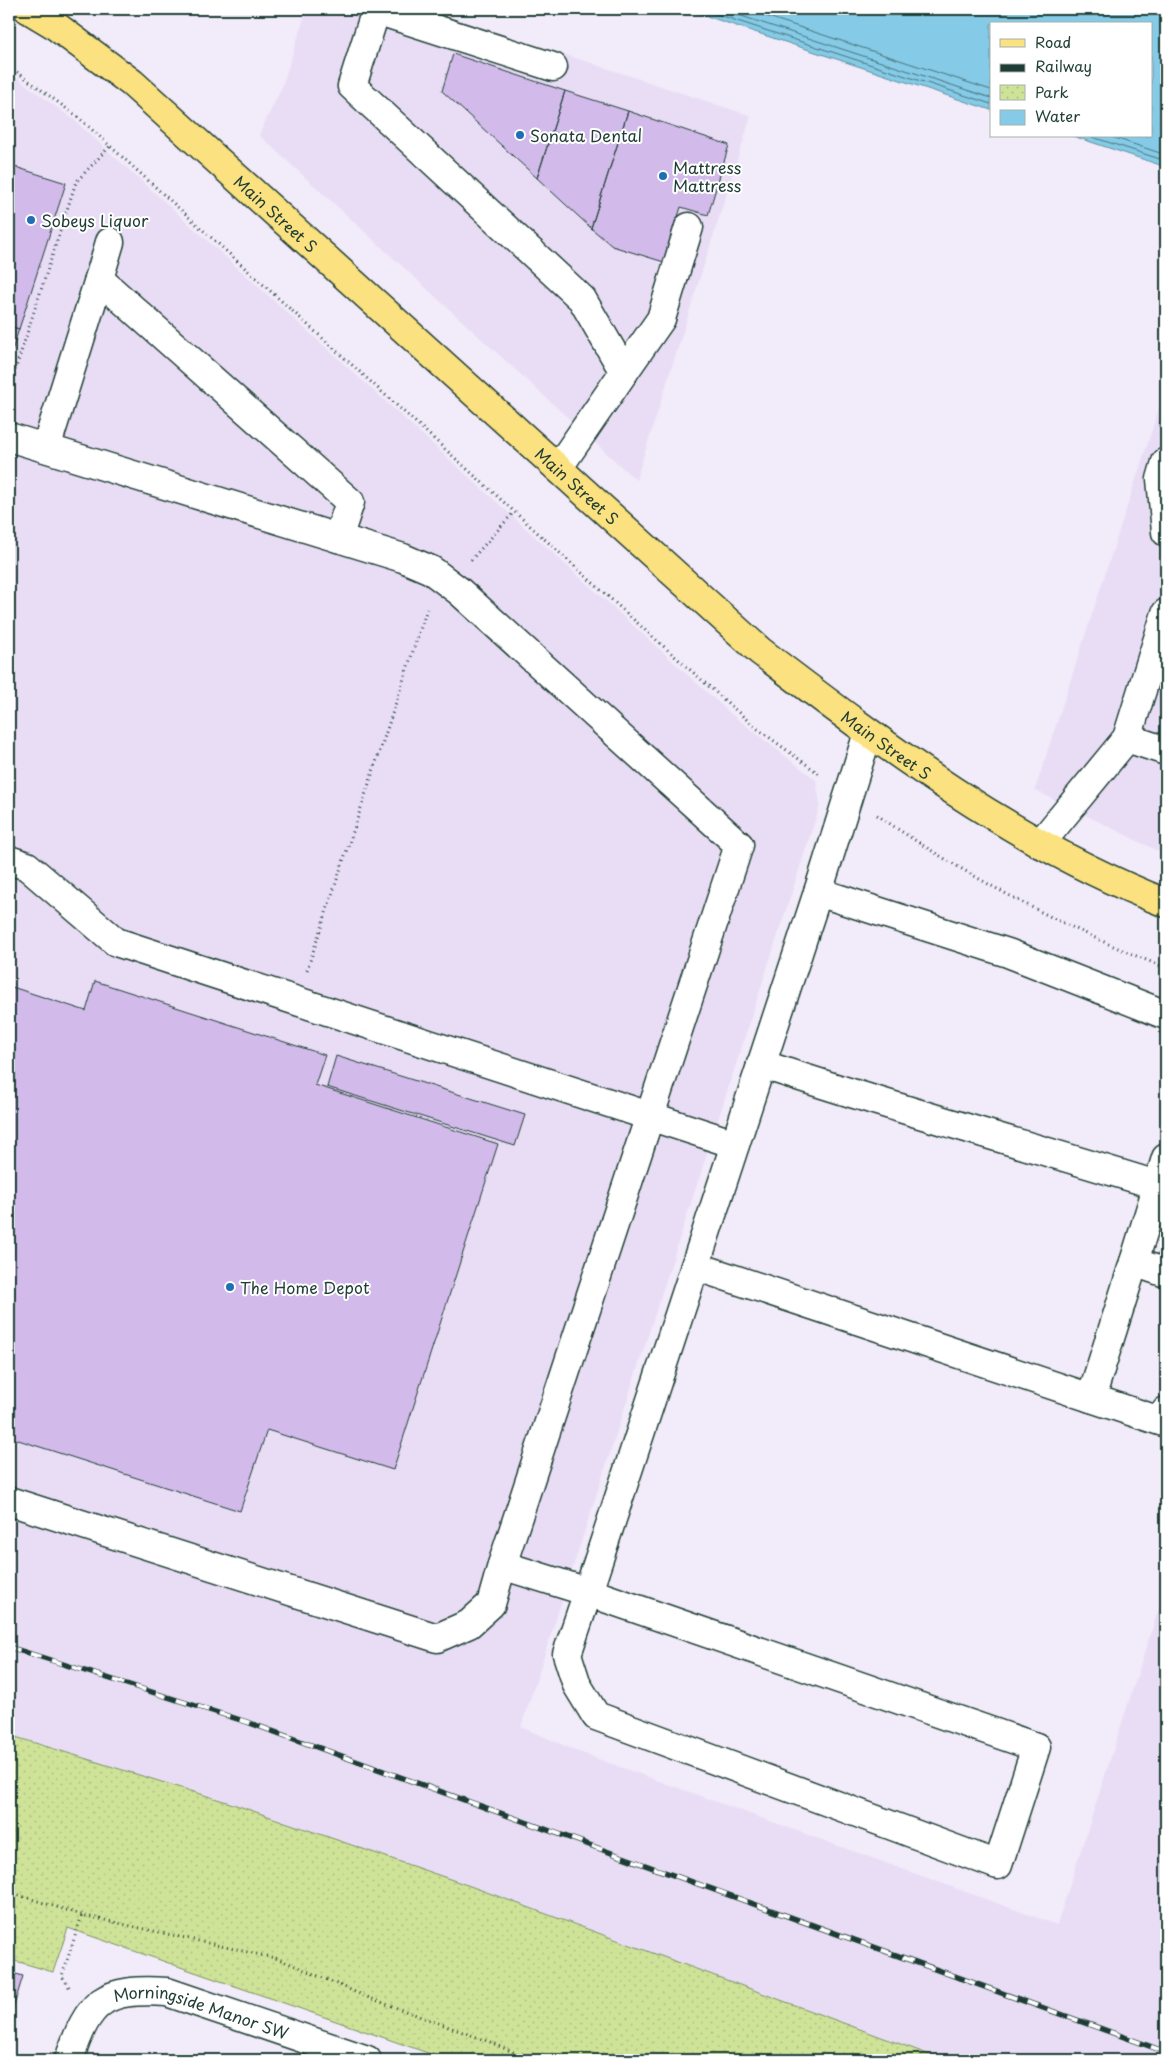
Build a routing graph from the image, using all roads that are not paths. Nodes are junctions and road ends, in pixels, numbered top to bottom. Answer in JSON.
{"nodes":[{"id":1,"x":28,"y":9,"type":"edge"},
{"id":2,"x":552,"y":67,"type":"dead end"},
{"id":3,"x":689,"y":227,"type":"dead end"},
{"id":4,"x":110,"y":242,"type":"dead end"},
{"id":5,"x":99,"y":279,"type":"junction"},
{"id":6,"x":624,"y":372,"type":"junction"},
{"id":7,"x":9,"y":437,"type":"edge"},
{"id":8,"x":46,"y":448,"type":"junction"},
{"id":9,"x":1166,"y":462,"type":"edge"},
{"id":10,"x":558,"y":468,"type":"junction"},
{"id":11,"x":1166,"y":532,"type":"edge"},
{"id":12,"x":338,"y":538,"type":"junction"},
{"id":13,"x":1166,"y":613,"type":"edge"},
{"id":14,"x":868,"y":733,"type":"junction"},
{"id":15,"x":1127,"y":738,"type":"junction"},
{"id":16,"x":1166,"y":751,"type":"edge"},
{"id":17,"x":1040,"y":844,"type":"junction"},
{"id":18,"x":9,"y":860,"type":"edge"},
{"id":19,"x":818,"y":892,"type":"junction"},
{"id":20,"x":1166,"y":903,"type":"edge"},
{"id":21,"x":1166,"y":1015,"type":"edge"},
{"id":22,"x":761,"y":1064,"type":"junction"},
{"id":23,"x":649,"y":1116,"type":"junction"},
{"id":24,"x":735,"y":1144,"type":"junction"},
{"id":25,"x":1166,"y":1158,"type":"edge"},
{"id":26,"x":1162,"y":1186,"type":"edge"},
{"id":27,"x":1134,"y":1262,"type":"junction"},
{"id":28,"x":695,"y":1266,"type":"junction"},
{"id":29,"x":1166,"y":1273,"type":"edge"},
{"id":30,"x":1090,"y":1398,"type":"junction"},
{"id":31,"x":1166,"y":1411,"type":"edge"},
{"id":32,"x":9,"y":1502,"type":"edge"},
{"id":33,"x":502,"y":1565,"type":"junction"},
{"id":34,"x":588,"y":1592,"type":"junction"},
{"id":35,"x":354,"y":2058,"type":"edge"},
{"id":36,"x":69,"y":2060,"type":"edge"}],
"edges":[{"from":1,"to":10,"type":"main road","name":"Main Street S"},
{"from":2,"to":6,"type":"street"},
{"from":3,"to":6,"type":"street"},
{"from":4,"to":5,"type":"street"},
{"from":5,"to":8,"type":"street"},
{"from":5,"to":12,"type":"street"},
{"from":6,"to":10,"type":"street"},
{"from":7,"to":8,"type":"street"},
{"from":8,"to":12,"type":"street"},
{"from":9,"to":11,"type":"street"},
{"from":10,"to":14,"type":"main road","name":"Main Street S"},
{"from":12,"to":23,"type":"street"},
{"from":13,"to":15,"type":"street"},
{"from":14,"to":17,"type":"main road","name":"Main Street S"},
{"from":14,"to":19,"type":"street"},
{"from":15,"to":16,"type":"street"},
{"from":15,"to":17,"type":"street"},
{"from":17,"to":20,"type":"main road","name":"Main Street S"},
{"from":18,"to":23,"type":"street"},
{"from":19,"to":21,"type":"street"},
{"from":19,"to":22,"type":"street"},
{"from":22,"to":24,"type":"street"},
{"from":22,"to":26,"type":"street"},
{"from":23,"to":24,"type":"street"},
{"from":23,"to":33,"type":"street"},
{"from":24,"to":28,"type":"street"},
{"from":25,"to":26,"type":"street"},
{"from":26,"to":27,"type":"street"},
{"from":27,"to":29,"type":"street"},
{"from":27,"to":30,"type":"street"},
{"from":28,"to":30,"type":"street"},
{"from":28,"to":34,"type":"street"},
{"from":30,"to":31,"type":"street"},
{"from":32,"to":33,"type":"street"},
{"from":33,"to":34,"type":"street"},
{"from":34,"to":34,"type":"street"},
{"from":35,"to":36,"type":"street","name":"Morningside Manor SW"}]}
